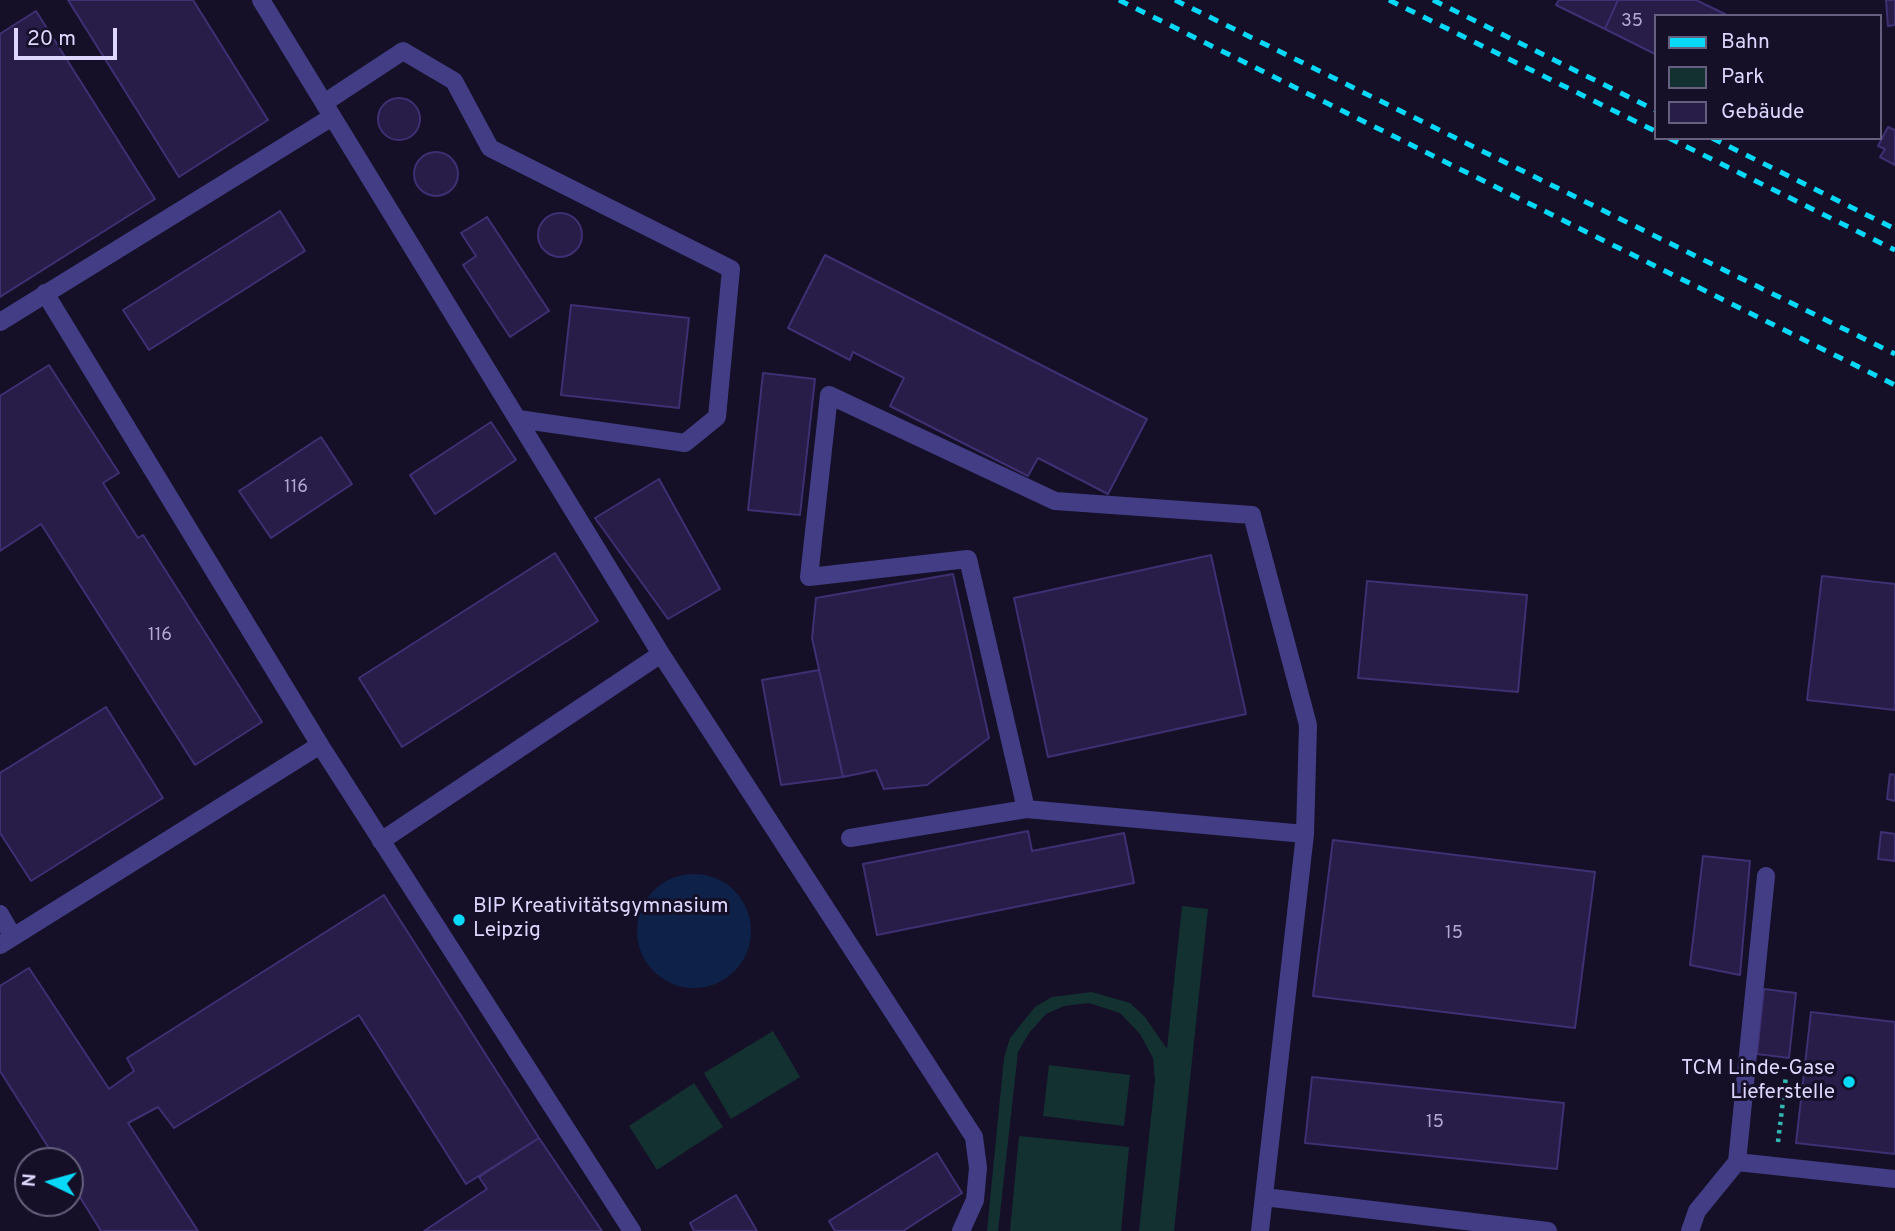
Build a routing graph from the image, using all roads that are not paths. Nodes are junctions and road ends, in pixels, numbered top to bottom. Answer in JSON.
{"nodes":[{"id":1,"x":261,"y":0,"type":"edge"},
{"id":2,"x":328,"y":110,"type":"junction"},
{"id":3,"x":44,"y":293,"type":"junction"},
{"id":4,"x":0,"y":322,"type":"edge"},
{"id":5,"x":518,"y":419,"type":"junction"},
{"id":6,"x":661,"y":654,"type":"junction"},
{"id":7,"x":320,"y":745,"type":"junction"},
{"id":8,"x":1026,"y":809,"type":"junction"},
{"id":9,"x":1305,"y":834,"type":"junction"},
{"id":10,"x":850,"y":838,"type":"dead end"},
{"id":11,"x":381,"y":841,"type":"junction"},
{"id":12,"x":1766,"y":876,"type":"dead end"},
{"id":13,"x":0,"y":914,"type":"edge"},
{"id":14,"x":7,"y":941,"type":"edge"},
{"id":15,"x":1737,"y":1162,"type":"junction"},
{"id":16,"x":1895,"y":1179,"type":"edge"},
{"id":17,"x":1264,"y":1197,"type":"junction"},
{"id":18,"x":632,"y":1231,"type":"edge"},
{"id":19,"x":961,"y":1231,"type":"edge"},
{"id":20,"x":1260,"y":1231,"type":"edge"},
{"id":21,"x":1548,"y":1231,"type":"edge"},
{"id":22,"x":1690,"y":1231,"type":"edge"}],
"edges":[{"from":1,"to":2,"type":"lane"},
{"from":2,"to":3,"type":"lane"},
{"from":2,"to":5,"type":"lane"},
{"from":2,"to":5,"type":"lane"},
{"from":3,"to":4,"type":"lane"},
{"from":3,"to":7,"type":"lane"},
{"from":5,"to":6,"type":"lane"},
{"from":6,"to":11,"type":"lane"},
{"from":6,"to":19,"type":"lane"},
{"from":7,"to":11,"type":"lane"},
{"from":7,"to":14,"type":"lane"},
{"from":8,"to":9,"type":"lane"},
{"from":8,"to":9,"type":"lane"},
{"from":8,"to":10,"type":"lane"},
{"from":9,"to":17,"type":"lane"},
{"from":11,"to":18,"type":"lane"},
{"from":12,"to":15,"type":"lane"},
{"from":13,"to":14,"type":"lane"},
{"from":15,"to":16,"type":"lane"},
{"from":15,"to":22,"type":"lane"},
{"from":17,"to":20,"type":"lane"},
{"from":17,"to":21,"type":"lane"}]}
